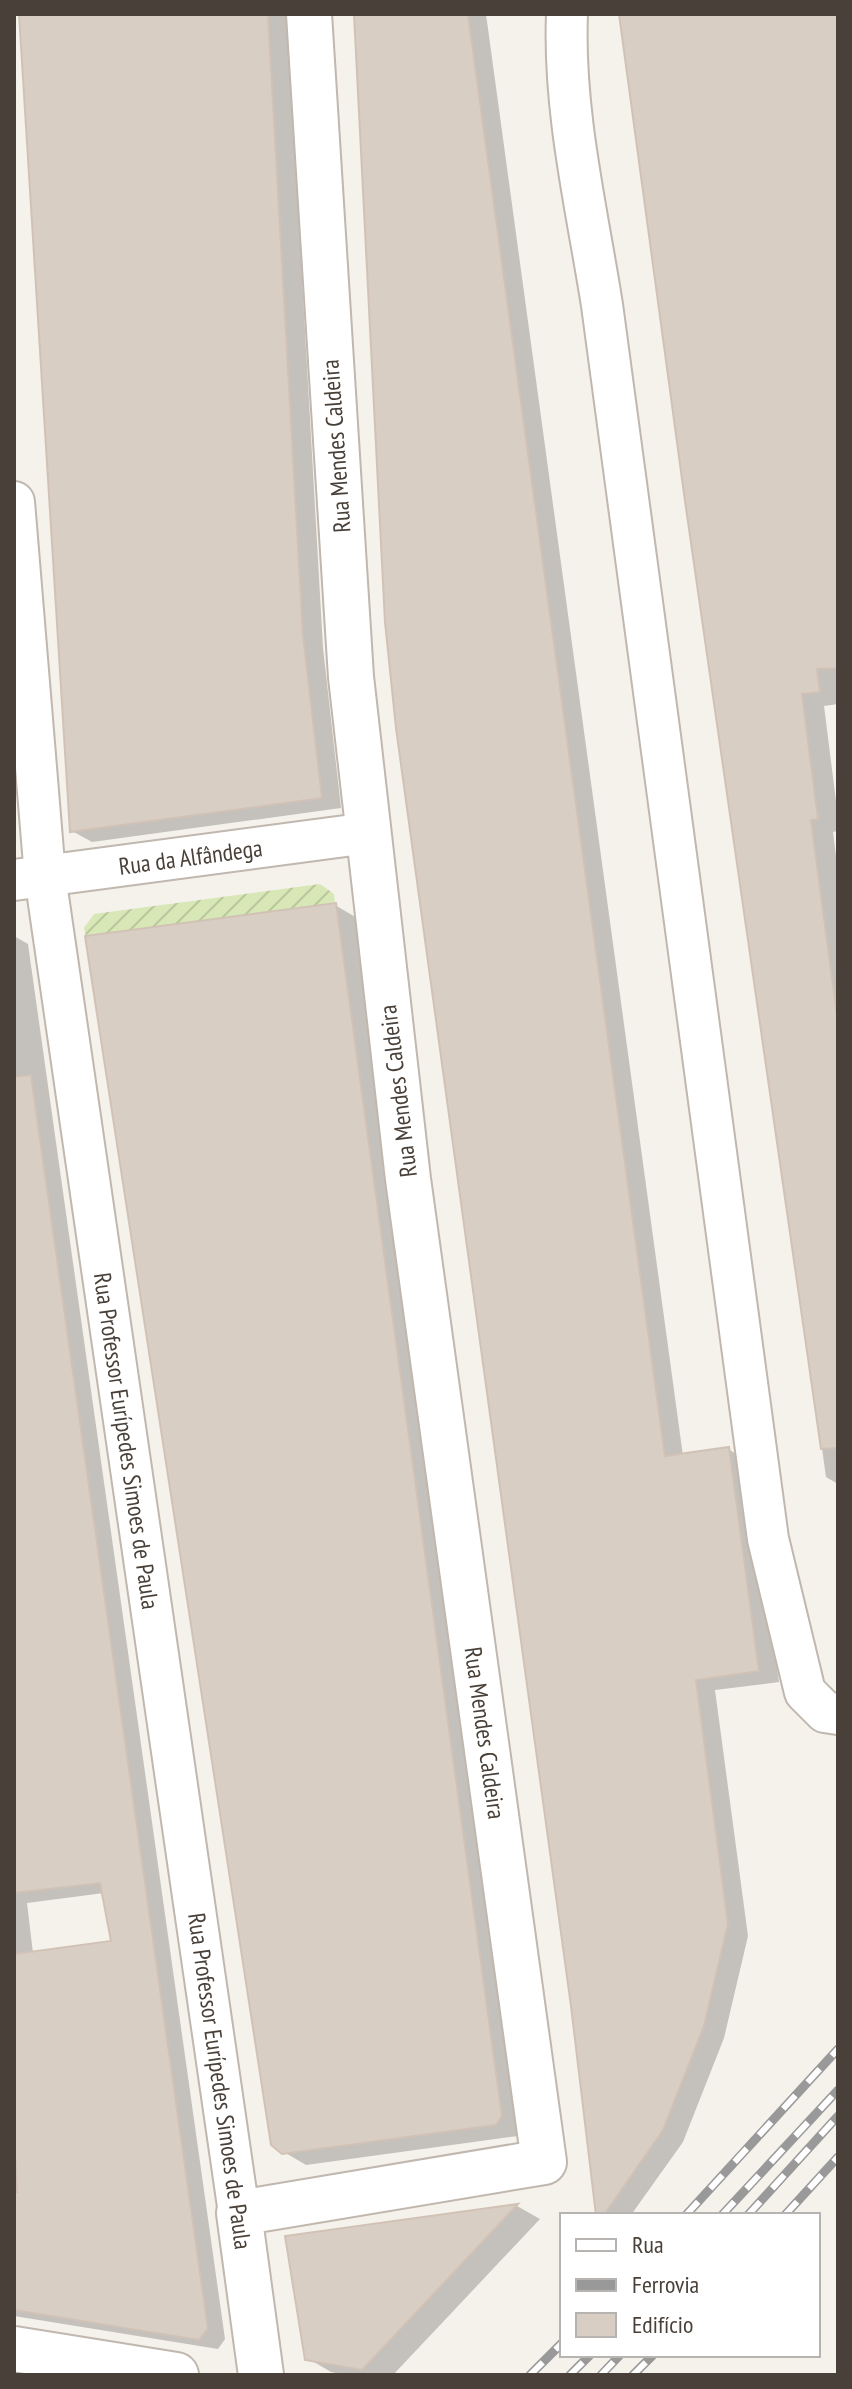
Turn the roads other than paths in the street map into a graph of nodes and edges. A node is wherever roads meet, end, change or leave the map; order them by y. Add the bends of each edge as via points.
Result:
1 (309, 14) edge
2 (567, 14) edge
3 (14, 502) edge
4 (368, 833) junction
5 (30, 878) edge
6 (838, 1714) edge
7 (239, 2213) junction
8 (14, 2349) edge
9 (176, 2375) edge
10 (261, 2375) edge

1 - 4 street, Rua Mendes Caldeira via 351,677
2 - 6 street via 573,126 768,1539 805,1692 825,1712
3 - 5 street, Rua Professor Eurípedes Simoes de Paula
4 - 5 street, Rua da Alfândega
4 - 7 street, Rua Mendes Caldeira via 408,1179 544,2162
5 - 7 street, Rua Professor Eurípedes Simoes de Paula
7 - 10 street, Rua Professor Eurípedes Simoes de Paula
8 - 9 street

